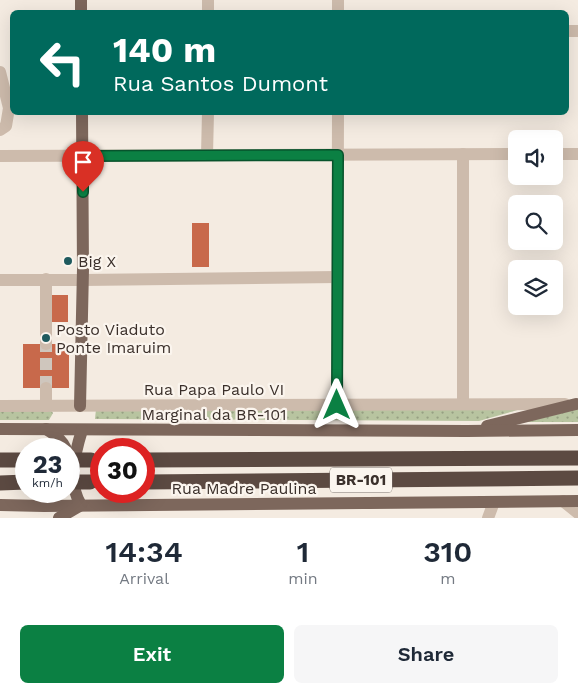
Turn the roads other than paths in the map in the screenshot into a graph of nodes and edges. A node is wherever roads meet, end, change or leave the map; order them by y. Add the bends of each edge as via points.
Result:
1 (0, 72) edge
2 (82, 115) edge
3 (208, 115) edge
4 (338, 115) edge
5 (0, 130) edge
6 (463, 154) junction
7 (508, 154) edge
8 (563, 154) edge
9 (578, 154) edge
10 (207, 155) junction
11 (338, 155) junction
12 (0, 156) edge
13 (83, 156) junction
14 (337, 277) junction
15 (0, 280) edge
16 (46, 280) junction
17 (83, 280) junction
18 (46, 344) tunnel mouth
19 (46, 388) tunnel mouth
20 (463, 404) junction
21 (577, 404) edge
22 (337, 405) junction
23 (0, 406) edge
24 (46, 406) junction
25 (80, 406) junction
26 (46, 429) junction
27 (0, 430) edge
28 (82, 430) junction
29 (578, 430) edge
30 (467, 431) junction
31 (58, 438) edge
32 (578, 458) edge
33 (0, 460) edge
34 (15, 460) edge
35 (155, 460) edge
36 (578, 478) edge
37 (15, 482) edge
38 (155, 482) edge
39 (0, 483) edge
40 (578, 501) edge
41 (494, 502) junction
42 (563, 502) junction
43 (0, 505) edge
44 (61, 505) joint
45 (81, 505) junction
46 (578, 513) edge
47 (59, 518) edge
48 (488, 518) edge

1 - 5 street via 9,108 6,126
2 - 13 main road
3 - 10 street
4 - 11 street
6 - 7 street
6 - 11 street
6 - 20 street
8 - 9 street
10 - 11 street
10 - 13 street
11 - 14 street
12 - 13 street
13 - 17 main road
14 - 17 street
14 - 22 street
15 - 16 street
16 - 17 street
16 - 18 street
17 - 25 main road
19 - 24 street
20 - 21 street, Rua Papa Paulo VI
20 - 22 street, Rua Papa Paulo VI
21 - 30 main road
22 - 25 street, Rua Papa Paulo VI
23 - 24 street, Rua Papa Paulo VI
24 - 25 street, Rua Papa Paulo VI
26 - 27 main road, Marginal da BR-101
26 - 28 main road, Marginal da BR-101
26 - 31 main road
28 - 30 main road, Marginal da BR-101
28 - 45 main road via 73,476
29 - 30 main road, Marginal da BR-101
32 - 35 highway, BR-101
33 - 34 highway
36 - 38 highway, BR-101
37 - 39 highway
40 - 42 main road, Rua Madre Paulina
41 - 42 main road, Rua Madre Paulina
41 - 45 main road, Rua Madre Paulina
41 - 48 street
42 - 46 street
43 - 44 main road, Rua Madre Paulina
44 - 45 main road, Rua Madre Paulina
45 - 47 main road

